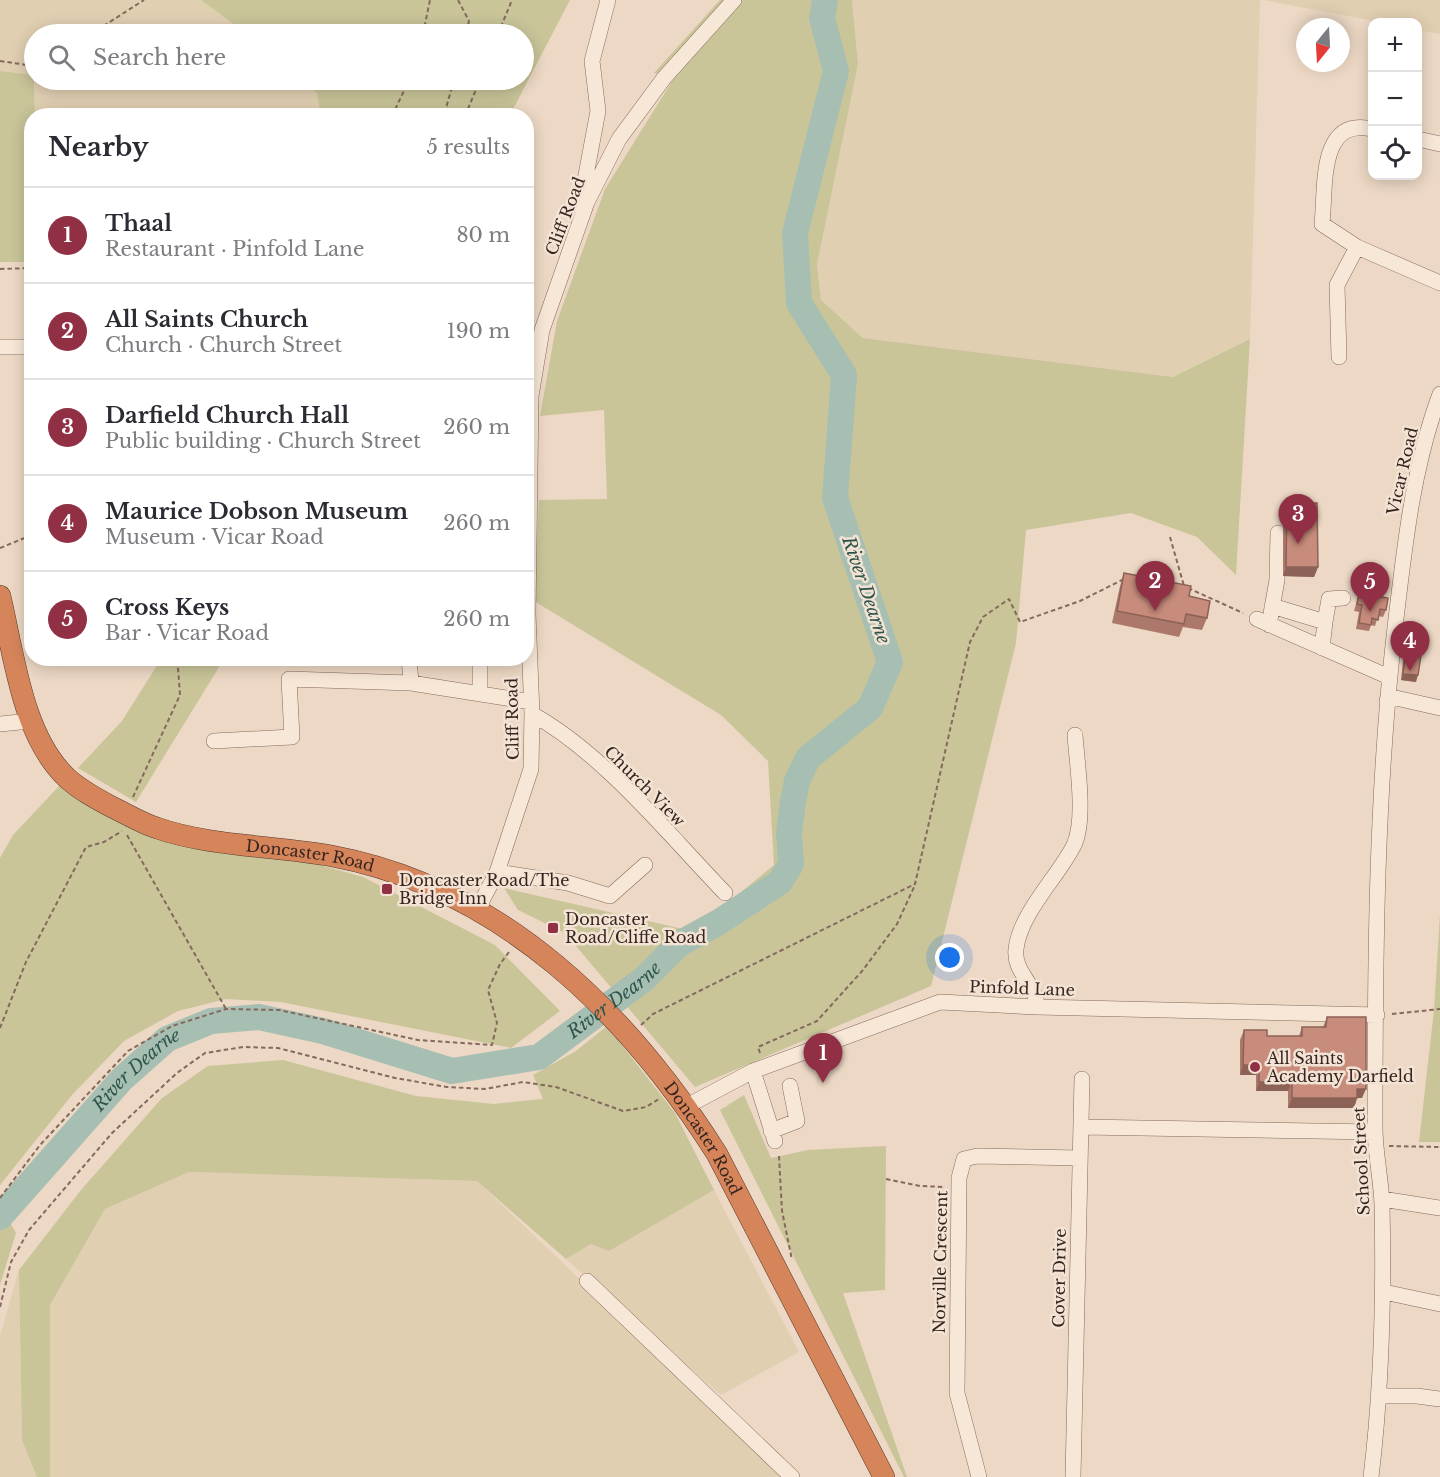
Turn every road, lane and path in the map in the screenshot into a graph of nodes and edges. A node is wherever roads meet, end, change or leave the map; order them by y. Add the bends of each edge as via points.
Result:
1 (144, 0) edge
2 (429, 0) edge
3 (458, 0) edge
4 (512, 0) edge
5 (608, 0) edge
6 (734, 0) edge
7 (107, 24) edge
8 (425, 24) edge
9 (469, 24) edge
10 (502, 24) edge
11 (0, 60) edge
12 (24, 64) edge
13 (404, 90) edge
14 (451, 90) edge
15 (476, 90) edge
16 (396, 108) edge
17 (446, 108) edge
18 (468, 108) edge
19 (1368, 128) edge
20 (1422, 140) edge
21 (1440, 144) edge
22 (580, 222) junction
23 (1357, 247) junction
24 (24, 268) edge
25 (0, 269) edge
26 (1440, 283) edge
27 (0, 347) edge
28 (24, 347) edge
29 (1339, 357) dead end
30 (534, 378) edge
31 (1438, 403) edge
32 (1278, 533) dead end
33 (1170, 537) dead end
34 (24, 538) edge
35 (0, 548) edge
36 (1130, 577) edge
37 (1173, 584) edge
38 (1184, 586) junction
39 (0, 596) edge
40 (1343, 598) dead end
41 (1272, 606) junction
42 (1263, 622) junction
43 (1325, 622) junction
44 (1322, 648) junction
45 (179, 666) edge
46 (410, 666) edge
47 (480, 666) edge
48 (530, 666) edge
49 (1389, 677) junction
50 (411, 683) junction
51 (480, 694) junction
52 (1387, 700) junction
53 (532, 708) junction
54 (1440, 708) edge
55 (30, 721) junction
56 (0, 724) edge
57 (1075, 735) dead end
58 (214, 741) dead end
59 (125, 813) junction
60 (645, 865) dead end
61 (496, 872) junction
62 (915, 884) junction
63 (725, 893) dead end
64 (477, 909) junction
65 (521, 936) junction
66 (1037, 1007) junction
67 (1440, 1009) edge
68 (226, 1010) junction
69 (653, 1014) dead end
70 (1377, 1015) junction
71 (0, 1028) edge
72 (759, 1069) junction
73 (1082, 1079) dead end
74 (790, 1086) dead end
75 (674, 1089) junction
76 (687, 1106) junction
77 (1083, 1127) junction
78 (773, 1136) junction
79 (1376, 1139) junction
80 (1440, 1147) edge
81 (1079, 1158) junction
82 (886, 1179) dead end
83 (959, 1187) junction
84 (0, 1198) edge
85 (1382, 1199) junction
86 (1440, 1208) edge
87 (793, 1264) dead end
88 (587, 1281) dead end
89 (1384, 1292) junction
90 (1440, 1304) edge
91 (0, 1307) edge
92 (1379, 1396) junction
93 (1440, 1399) edge
94 (792, 1477) edge
95 (884, 1477) edge
96 (979, 1477) edge
97 (1073, 1477) edge
98 (1371, 1477) edge

1 - 7 path
2 - 8 path
3 - 9 path
4 - 10 path
5 - 22 street via 592,61 598,111 580,202
6 - 22 street, Cliff Road via 664,78 619,139
11 - 12 path
13 - 16 path
14 - 17 path
15 - 18 path
19 - 23 street via 1356,125 1340,132 1330,148 1322,224
20 - 21 street
22 - 30 street, Cliff Road via 542,330
23 - 26 street
23 - 29 street via 1337,285
24 - 25 path
27 - 28 street
31 - 49 street, Vicar Road via 1410,502
32 - 41 street
33 - 38 path
34 - 35 path
36 - 62 path via 1037,618 1020,622 1009,599 983,617 970,642
37 - 38 path
38 - 42 path
39 - 55 highway, Doncaster Road
40 - 43 street via 1329,599
41 - 42 street
41 - 43 street
42 - 44 street
43 - 44 street
44 - 49 street
45 - 59 path via 180,695
46 - 50 street
47 - 51 street
48 - 53 street, Cliff Road
49 - 52 street, Vicar Road
50 - 51 street
50 - 58 street via 289,679 292,737
51 - 53 street
52 - 54 street via 1396,698
52 - 70 street, School Street
53 - 61 street, Cliff Road via 531,769
53 - 63 street, Church View via 606,771
55 - 56 street
55 - 59 highway, Doncaster Road via 51,761 67,778
57 - 66 street via 1079,798 1075,843 1019,932 1016,951 1020,971 1037,997
59 - 64 highway, Doncaster Road via 181,835 368,863 410,877
60 - 61 street via 610,896 568,883
61 - 64 street, Cliff Road
62 - 69 path
62 - 72 path via 897,924 863,970 817,1022 758,1047
64 - 65 highway, Doncaster Road
65 - 68 path via 500,964 488,990 497,1023 492,1045 418,1040 279,1010
65 - 75 highway, Doncaster Road via 586,990
66 - 70 street, Pinfold Lane
66 - 72 street, Pinfold Lane via 940,1002
67 - 70 path
68 - 71 path via 124,830 86,847 26,962
68 - 84 path via 172,1026 128,1051 40,1145
70 - 79 street, School Street
72 - 76 street, Pinfold Lane
72 - 78 street
73 - 77 street, Cover Drive
74 - 78 street via 797,1121
75 - 76 highway, Doncaster Road
75 - 91 path via 646,1107 623,1111 556,1087 523,1082 485,1089 447,1087 278,1048 243,1047 205,1053 177,1073 112,1133 29,1230 11,1262
76 - 95 highway, Doncaster Road via 717,1155
77 - 79 street
77 - 81 street, Cover Drive
78 - 87 path via 779,1153 782,1210
79 - 80 path
79 - 85 street, School Street
81 - 83 street, Norville Crescent via 978,1156 964,1160
81 - 97 street, Cover Drive
82 - 83 path via 920,1186
83 - 96 street, Norville Crescent via 957,1393
85 - 86 street
85 - 89 street, School Street
88 - 94 street
89 - 90 street
89 - 92 street, School Street
92 - 93 street
92 - 98 street, School Street

